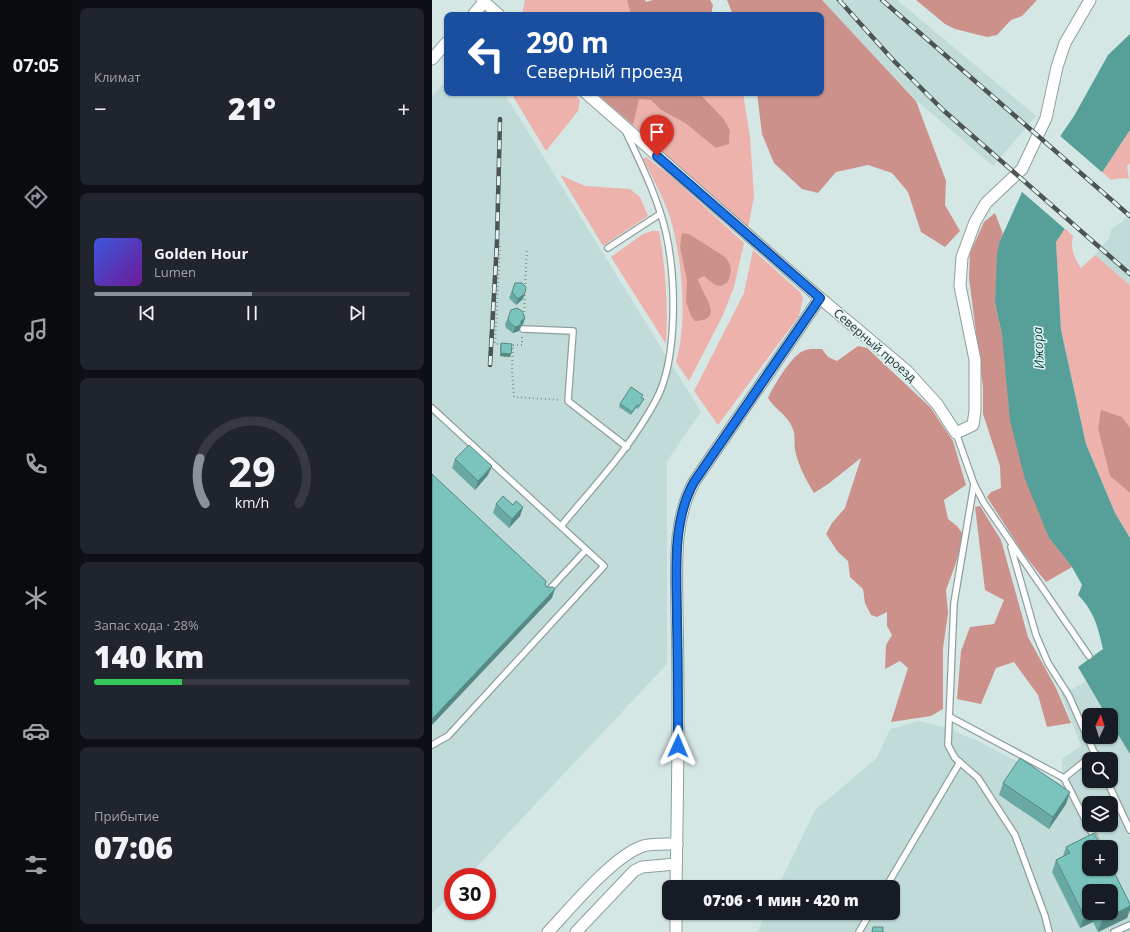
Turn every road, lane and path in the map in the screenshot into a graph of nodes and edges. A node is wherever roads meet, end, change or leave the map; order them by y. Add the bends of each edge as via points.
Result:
1 (1090, 0) edge
2 (483, 1) edge
3 (475, 12) edge
4 (496, 12) edge
5 (444, 45) edge
6 (432, 59) edge
7 (589, 96) edge
8 (625, 128) junction
9 (660, 214) junction
10 (500, 246) dead end
11 (608, 248) dead end
12 (820, 298) junction
13 (523, 329) edge
14 (513, 345) edge
15 (514, 397) dead end
16 (568, 401) junction
17 (432, 408) edge
18 (956, 433) junction
19 (627, 447) junction
20 (974, 484) junction
21 (561, 526) junction
22 (1009, 541) junction
23 (586, 550) junction
24 (546, 593) edge
25 (1089, 656) dead end
26 (950, 717) junction
27 (432, 744) edge
28 (1094, 752) edge
29 (960, 762) junction
30 (1082, 766) edge
31 (1064, 778) junction
32 (1111, 788) edge
33 (1130, 830) edge
34 (1095, 840) edge
35 (677, 844) junction
36 (676, 864) junction
37 (654, 867) junction
38 (673, 880) edge
39 (676, 880) edge
40 (890, 880) edge
41 (676, 920) edge
42 (866, 920) edge
43 (1130, 925) edge
44 (548, 932) edge
45 (576, 932) edge
46 (676, 932) edge
47 (859, 932) edge
48 (1049, 932) edge
49 (1114, 932) edge

1 - 18 street via 1065,43 1046,118 1022,169 986,203 967,240 962,257 960,286 975,360 975,411 972,425
2 - 3 street
2 - 4 street
5 - 6 street
7 - 8 street, Северный проезд
8 - 9 lane
8 - 12 street, Северный проезд
9 - 11 lane
9 - 19 lane via 666,233 672,274 672,350 656,399
10 - 14 path via 495,344
12 - 18 street, Северный проезд via 907,371 937,404
12 - 35 street via 694,482 682,509 677,586
13 - 16 lane via 573,331
15 - 16 path
16 - 19 lane
17 - 21 lane
18 - 20 lane
19 - 21 lane
20 - 22 lane
20 - 26 lane via 954,603
21 - 23 lane
22 - 25 lane
22 - 28 lane via 1036,635
23 - 24 lane
23 - 27 lane via 604,566 448,736
26 - 29 lane via 948,745
26 - 31 lane
29 - 40 lane
29 - 48 lane via 978,778 1015,835
30 - 31 lane
31 - 34 lane
32 - 33 lane
35 - 36 street
35 - 44 street via 644,846 621,858
36 - 37 street
36 - 39 street
37 - 38 street via 669,874
37 - 45 street via 642,867 634,871
41 - 46 street
42 - 47 lane
43 - 49 lane

